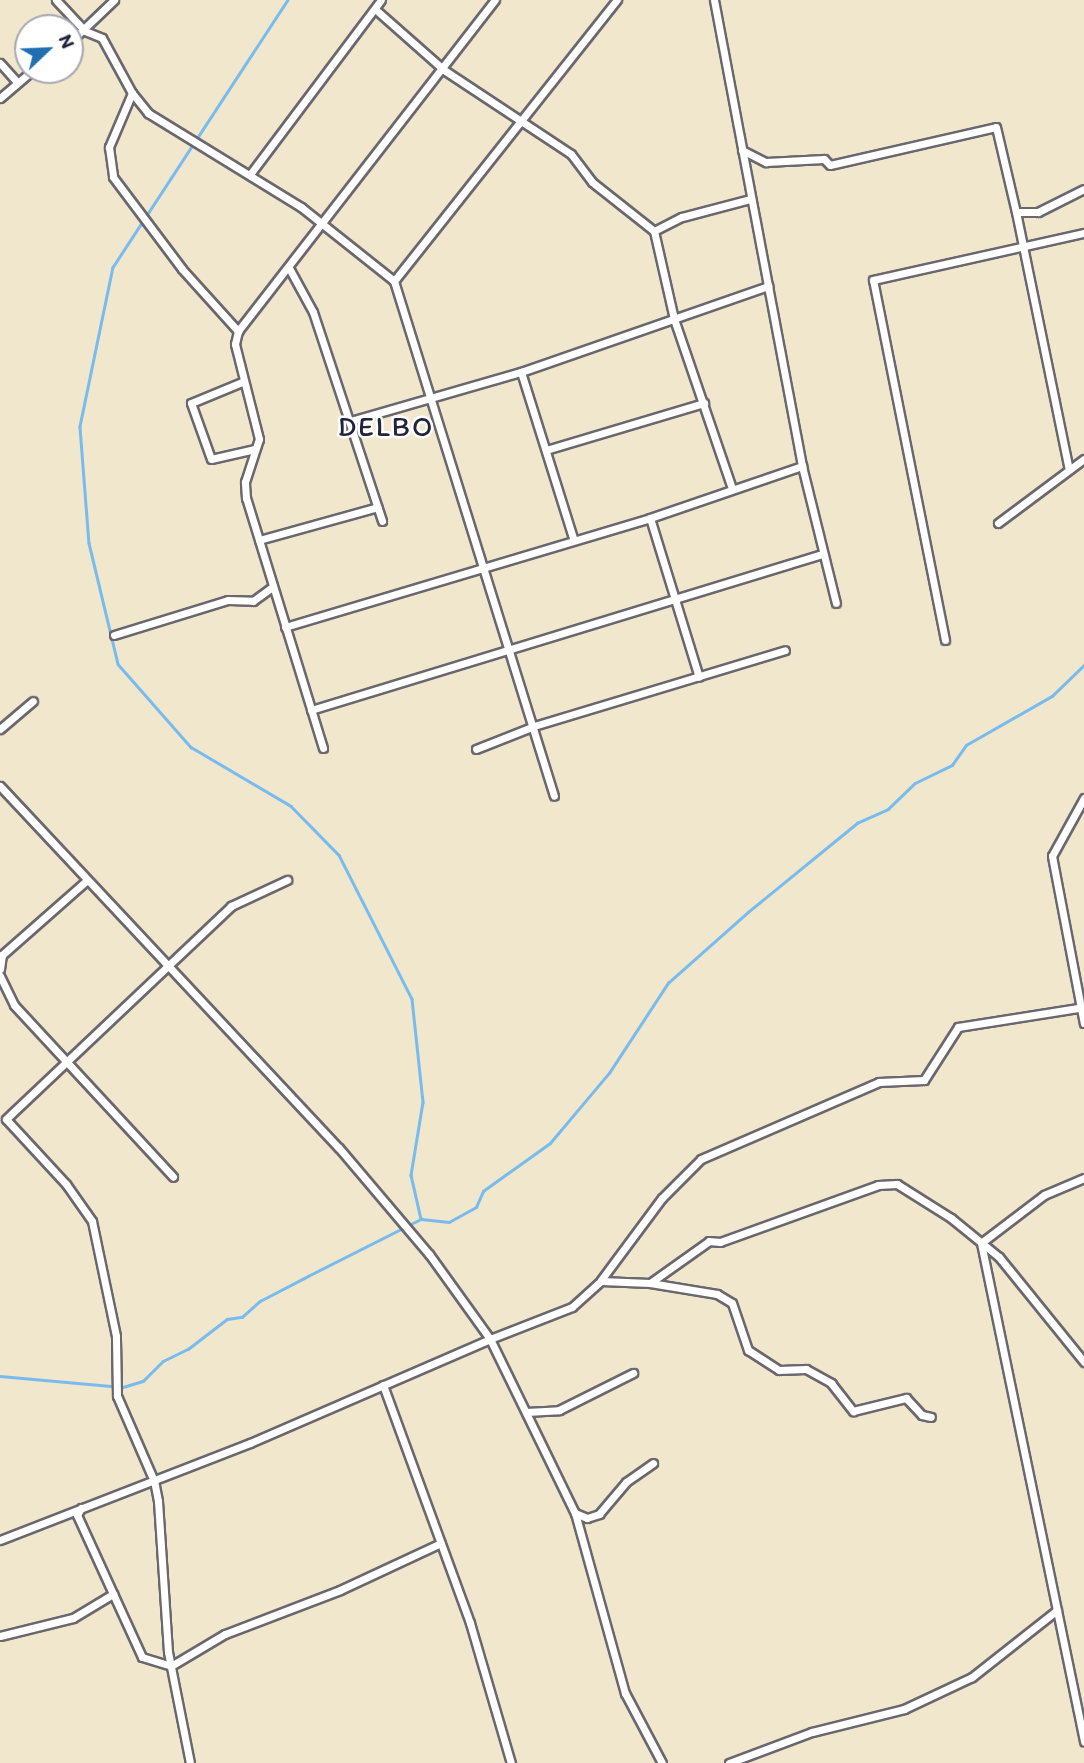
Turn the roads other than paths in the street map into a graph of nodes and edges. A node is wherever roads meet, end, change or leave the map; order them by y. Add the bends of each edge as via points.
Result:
1 (56, 0) edge
2 (114, 0) edge
3 (381, 0) edge
4 (495, 0) edge
5 (617, 0) edge
6 (714, 0) edge
7 (375, 9) junction
8 (85, 31) junction
9 (0, 63) edge
10 (444, 70) junction
11 (14, 79) edge
12 (15, 84) edge
13 (132, 93) junction
14 (0, 98) edge
15 (523, 120) junction
16 (741, 150) junction
17 (251, 173) junction
18 (1084, 189) edge
19 (750, 199) junction
20 (1016, 212) junction
21 (322, 224) junction
22 (654, 232) junction
23 (1084, 233) edge
24 (1024, 250) junction
25 (289, 268) junction
26 (394, 281) junction
27 (768, 286) junction
28 (674, 319) junction
29 (238, 331) junction
30 (521, 372) junction
31 (242, 383) junction
32 (432, 398) junction
33 (704, 403) junction
34 (351, 421) junction
35 (255, 449) junction
36 (546, 450) junction
37 (1084, 459) edge
38 (802, 466) junction
39 (1069, 470) junction
40 (732, 488) junction
41 (378, 508) junction
42 (650, 518) junction
43 (382, 521) dead end
44 (998, 523) dead end
45 (573, 538) junction
46 (259, 540) junction
47 (822, 554) junction
48 (485, 566) junction
49 (272, 586) junction
50 (674, 597) junction
51 (836, 603) dead end
52 (285, 627) junction
53 (114, 635) dead end
54 (945, 640) dead end
55 (510, 647) junction
56 (785, 650) dead end
57 (699, 677) junction
58 (33, 701) dead end
59 (311, 710) junction
60 (534, 726) junction
61 (0, 729) edge
62 (323, 748) dead end
63 (476, 749) dead end
64 (0, 786) edge
65 (554, 796) dead end
66 (1084, 798) edge
67 (87, 880) junction
68 (287, 880) dead end
69 (168, 968) junction
70 (0, 969) edge
71 (0, 976) edge
72 (1082, 1007) edge
73 (1084, 1023) edge
74 (64, 1060) junction
75 (173, 1178) dead end
76 (1084, 1178) edge
77 (981, 1243) junction
78 (601, 1280) junction
79 (650, 1283) junction
80 (491, 1339) junction
81 (1084, 1362) edge
82 (633, 1373) dead end
83 (383, 1385) junction
84 (526, 1412) junction
85 (931, 1418) dead end
86 (653, 1463) dead end
87 (154, 1481) junction
88 (81, 1507) junction
89 (575, 1513) junction
90 (0, 1540) edge
91 (441, 1543) junction
92 (113, 1594) junction
93 (1057, 1609) junction
94 (0, 1636) edge
95 (171, 1666) junction
96 (1084, 1741) edge
97 (190, 1763) edge
98 (511, 1763) edge
99 (662, 1763) edge
100 (729, 1763) edge

1 - 8 street
2 - 8 street
3 - 7 street
4 - 10 street
5 - 15 street
6 - 16 street
7 - 10 street
7 - 17 street
8 - 13 street via 102,38
9 - 11 street
10 - 15 street
10 - 21 street
12 - 14 street
13 - 17 street via 148,113
13 - 29 street via 109,146 113,177 182,269
15 - 22 street via 548,142 571,153 592,182
15 - 26 street
16 - 19 street
16 - 20 street via 766,162 824,159 830,164 996,127
17 - 21 street
18 - 20 street via 1038,212
19 - 22 street via 682,218
19 - 27 street
20 - 24 street
21 - 25 street
21 - 26 street
22 - 28 street
23 - 24 street
24 - 39 street
24 - 54 street via 873,280
25 - 29 street
25 - 34 street via 313,312
26 - 32 street
27 - 28 street
27 - 38 street
28 - 30 street
28 - 33 street
29 - 31 street via 236,353
30 - 32 street
30 - 36 street
31 - 35 street via 257,424
31 - 35 street via 191,403 211,459
32 - 34 street
32 - 48 street
33 - 36 street
33 - 40 street
34 - 41 street
35 - 46 street via 245,482
36 - 45 street
37 - 39 street
38 - 40 street
38 - 47 street
39 - 44 street
40 - 42 street
41 - 43 street
41 - 46 street
42 - 45 street
42 - 50 street
45 - 48 street
46 - 49 street
47 - 50 street
47 - 51 street
48 - 52 street
48 - 55 street
49 - 52 street
49 - 53 street via 253,601 228,600
50 - 55 street
50 - 57 street
52 - 59 street
55 - 59 street
55 - 60 street
56 - 57 street
57 - 60 street
58 - 61 street
59 - 62 street
60 - 63 street
60 - 65 street
64 - 67 street
66 - 72 street via 1052,856
67 - 69 street
67 - 70 street via 2,955
68 - 69 street via 230,906
69 - 74 street
69 - 80 street via 339,1148 429,1254
71 - 74 street via 14,1005
72 - 73 street
72 - 78 street via 958,1027 924,1080 879,1082 778,1130 701,1159 662,1198
74 - 75 street
74 - 87 street via 6,1119 66,1184 92,1221 116,1336 117,1396
76 - 77 street via 1044,1195
77 - 79 street via 897,1184 878,1185 720,1242 709,1241
77 - 81 street via 999,1257
77 - 93 street
78 - 79 street
78 - 80 street via 572,1307
79 - 85 street via 717,1294 732,1303 748,1350 779,1370 806,1369 831,1383 853,1411 906,1398
80 - 83 street
80 - 84 street
82 - 84 street via 559,1410
83 - 87 street
83 - 91 street
84 - 89 street
86 - 89 street via 626,1482 599,1514 587,1518
87 - 88 street
87 - 95 street
88 - 90 street
88 - 92 street via 77,1515
89 - 99 street via 625,1693
91 - 95 street via 340,1590 225,1634
91 - 98 street
92 - 94 street via 73,1618
92 - 95 street via 142,1657
93 - 96 street
93 - 100 street via 972,1677 904,1709 811,1732
95 - 97 street

